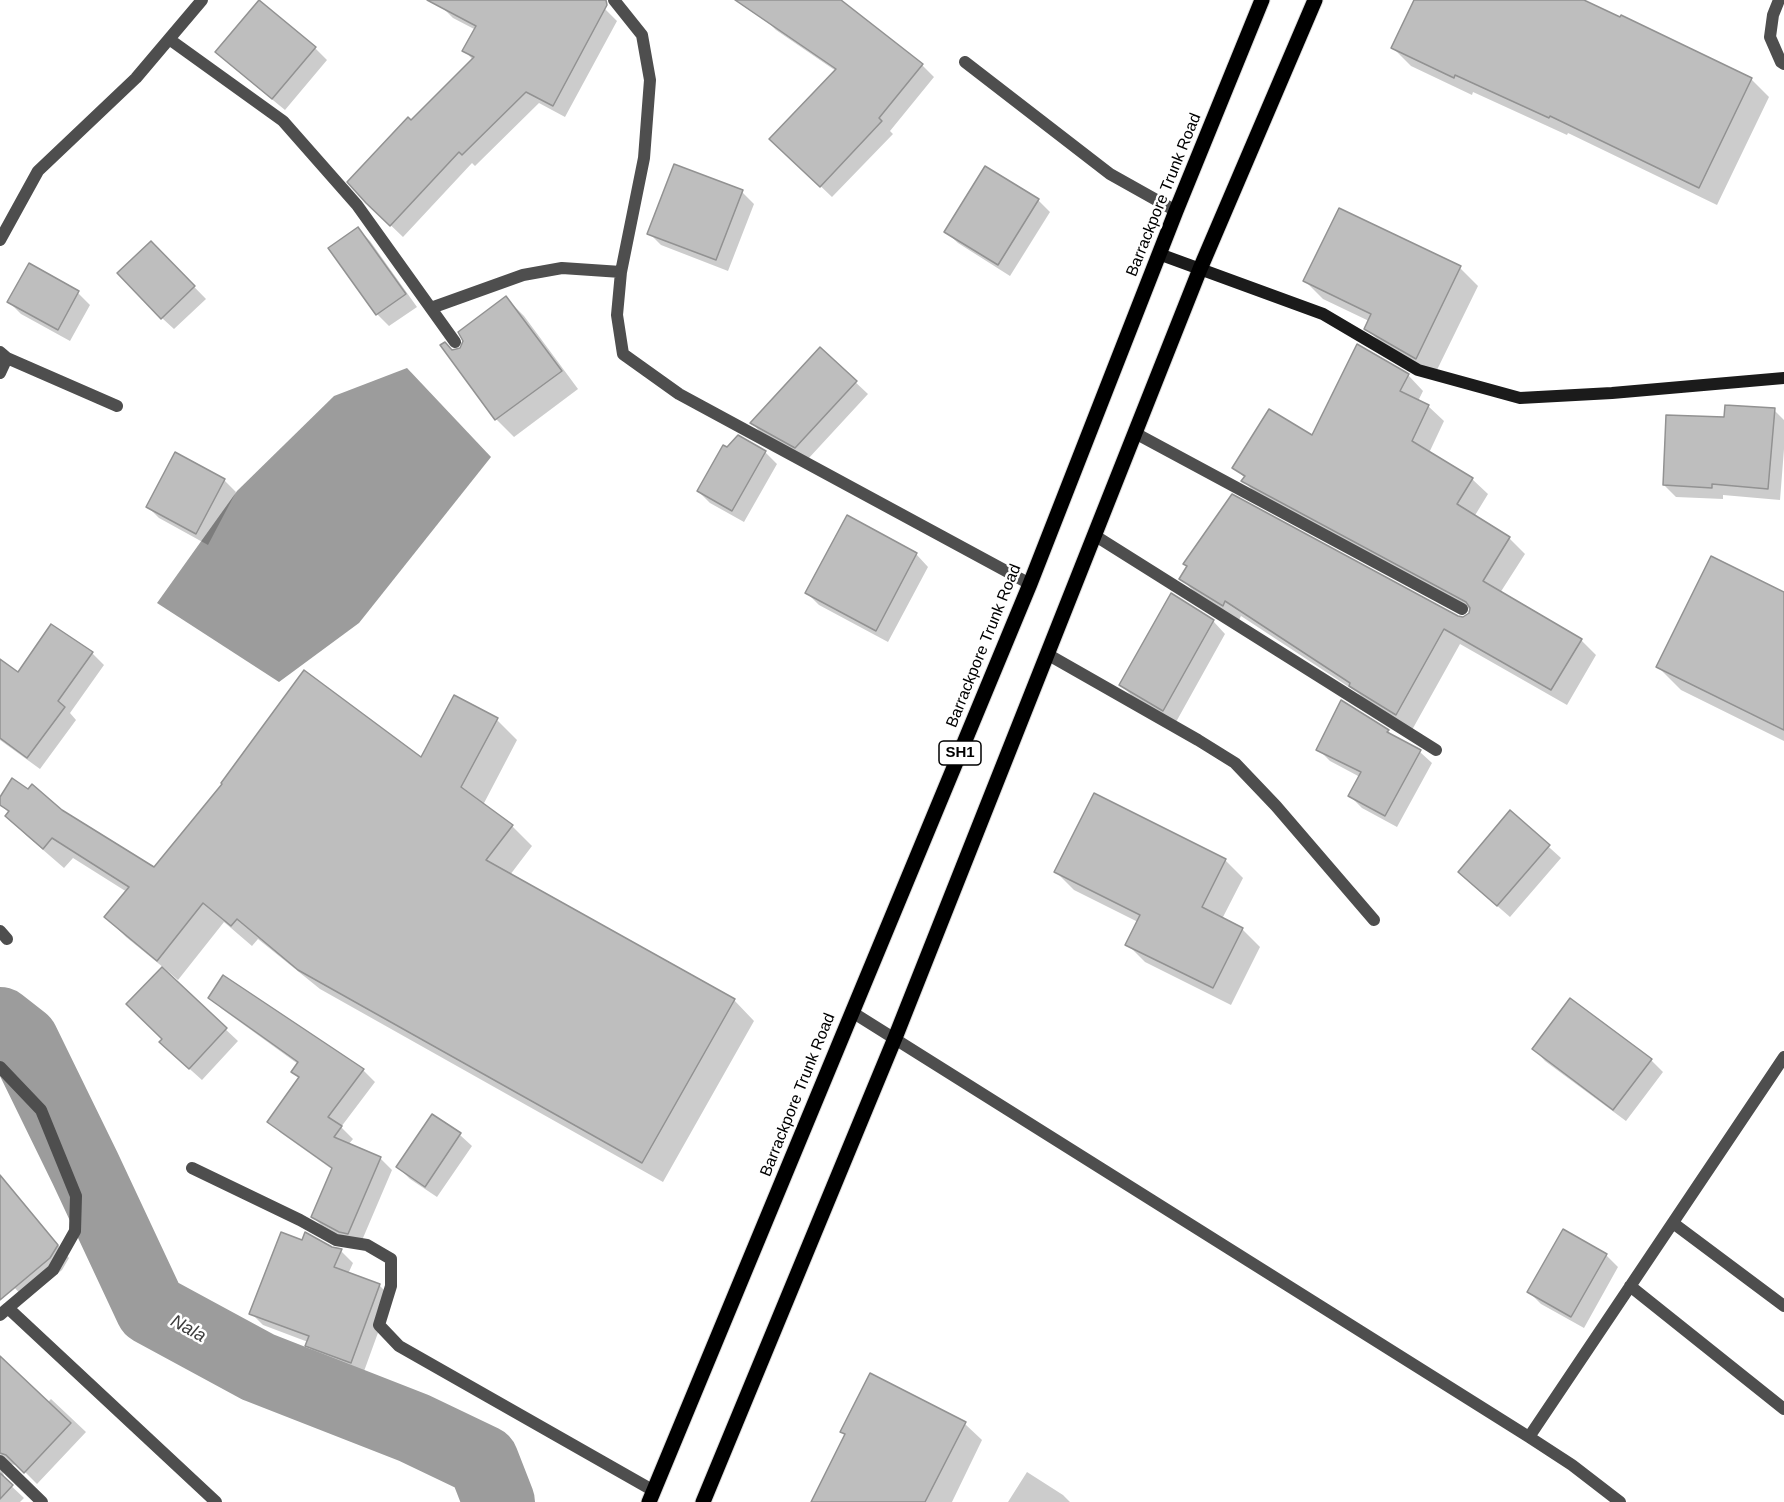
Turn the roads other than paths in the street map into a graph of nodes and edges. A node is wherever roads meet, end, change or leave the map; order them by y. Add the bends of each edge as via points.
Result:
1 (202, 0) edge
2 (614, 0) edge
3 (1262, 0) edge
4 (1315, 0) edge
5 (1779, 0) edge
6 (169, 39) junction
7 (965, 62) dead end
8 (1784, 64) edge
9 (1176, 211) junction
10 (0, 240) edge
11 (1159, 254) junction
12 (1200, 269) junction
13 (621, 272) junction
14 (431, 308) junction
15 (455, 342) dead end
16 (4, 355) edge
17 (0, 373) edge
18 (1784, 378) edge
19 (117, 406) dead end
20 (1135, 433) junction
21 (1094, 535) junction
22 (1030, 584) junction
23 (1462, 609) dead end
24 (1047, 654) junction
25 (1436, 750) dead end
26 (1374, 920) dead end
27 (852, 1012) junction
28 (895, 1038) junction
29 (1784, 1057) edge
30 (0, 1067) edge
31 (192, 1168) dead end
32 (1673, 1223) junction
33 (1630, 1286) junction
34 (1784, 1306) edge
35 (4, 1312) edge
36 (1784, 1409) edge
37 (1529, 1437) junction
38 (0, 1461) edge
39 (652, 1497) edge
40 (42, 1502) edge
41 (216, 1502) edge
42 (703, 1502) edge
43 (1620, 1502) edge

1 - 6 street
2 - 13 street via 642,35 650,80 644,158
3 - 9 main road, Barrackpore Trunk Road / SH1
4 - 12 main road, SH1
5 - 8 street via 1770,37
6 - 10 street via 136,78 38,171
6 - 14 street via 283,121 357,205
7 - 9 street via 1110,174
9 - 11 main road, Barrackpore Trunk Road / SH1
11 - 12 street
11 - 22 main road, Barrackpore Trunk Road / SH1
12 - 18 street via 1323,314 1418,370 1520,398
12 - 20 main road, SH1
13 - 14 street via 562,268 523,275
13 - 22 street via 617,315 623,354 679,394
14 - 15 street
16 - 17 street
16 - 19 street
20 - 21 main road, SH1
20 - 23 street
21 - 24 main road, SH1
21 - 25 street
22 - 27 main road, Barrackpore Trunk Road / SH1
24 - 26 street via 1235,763
24 - 28 main road, SH1
27 - 28 street
27 - 39 main road, Barrackpore Trunk Road / SH1
28 - 37 street
28 - 42 main road, SH1
29 - 32 street
30 - 35 street via 41,1110 76,1196 75,1231 53,1270
31 - 39 street via 336,1240 367,1245 391,1259 391,1286 379,1325 399,1346
32 - 33 street
32 - 34 street
33 - 36 street
33 - 37 street
35 - 41 street
37 - 43 street
38 - 40 street

